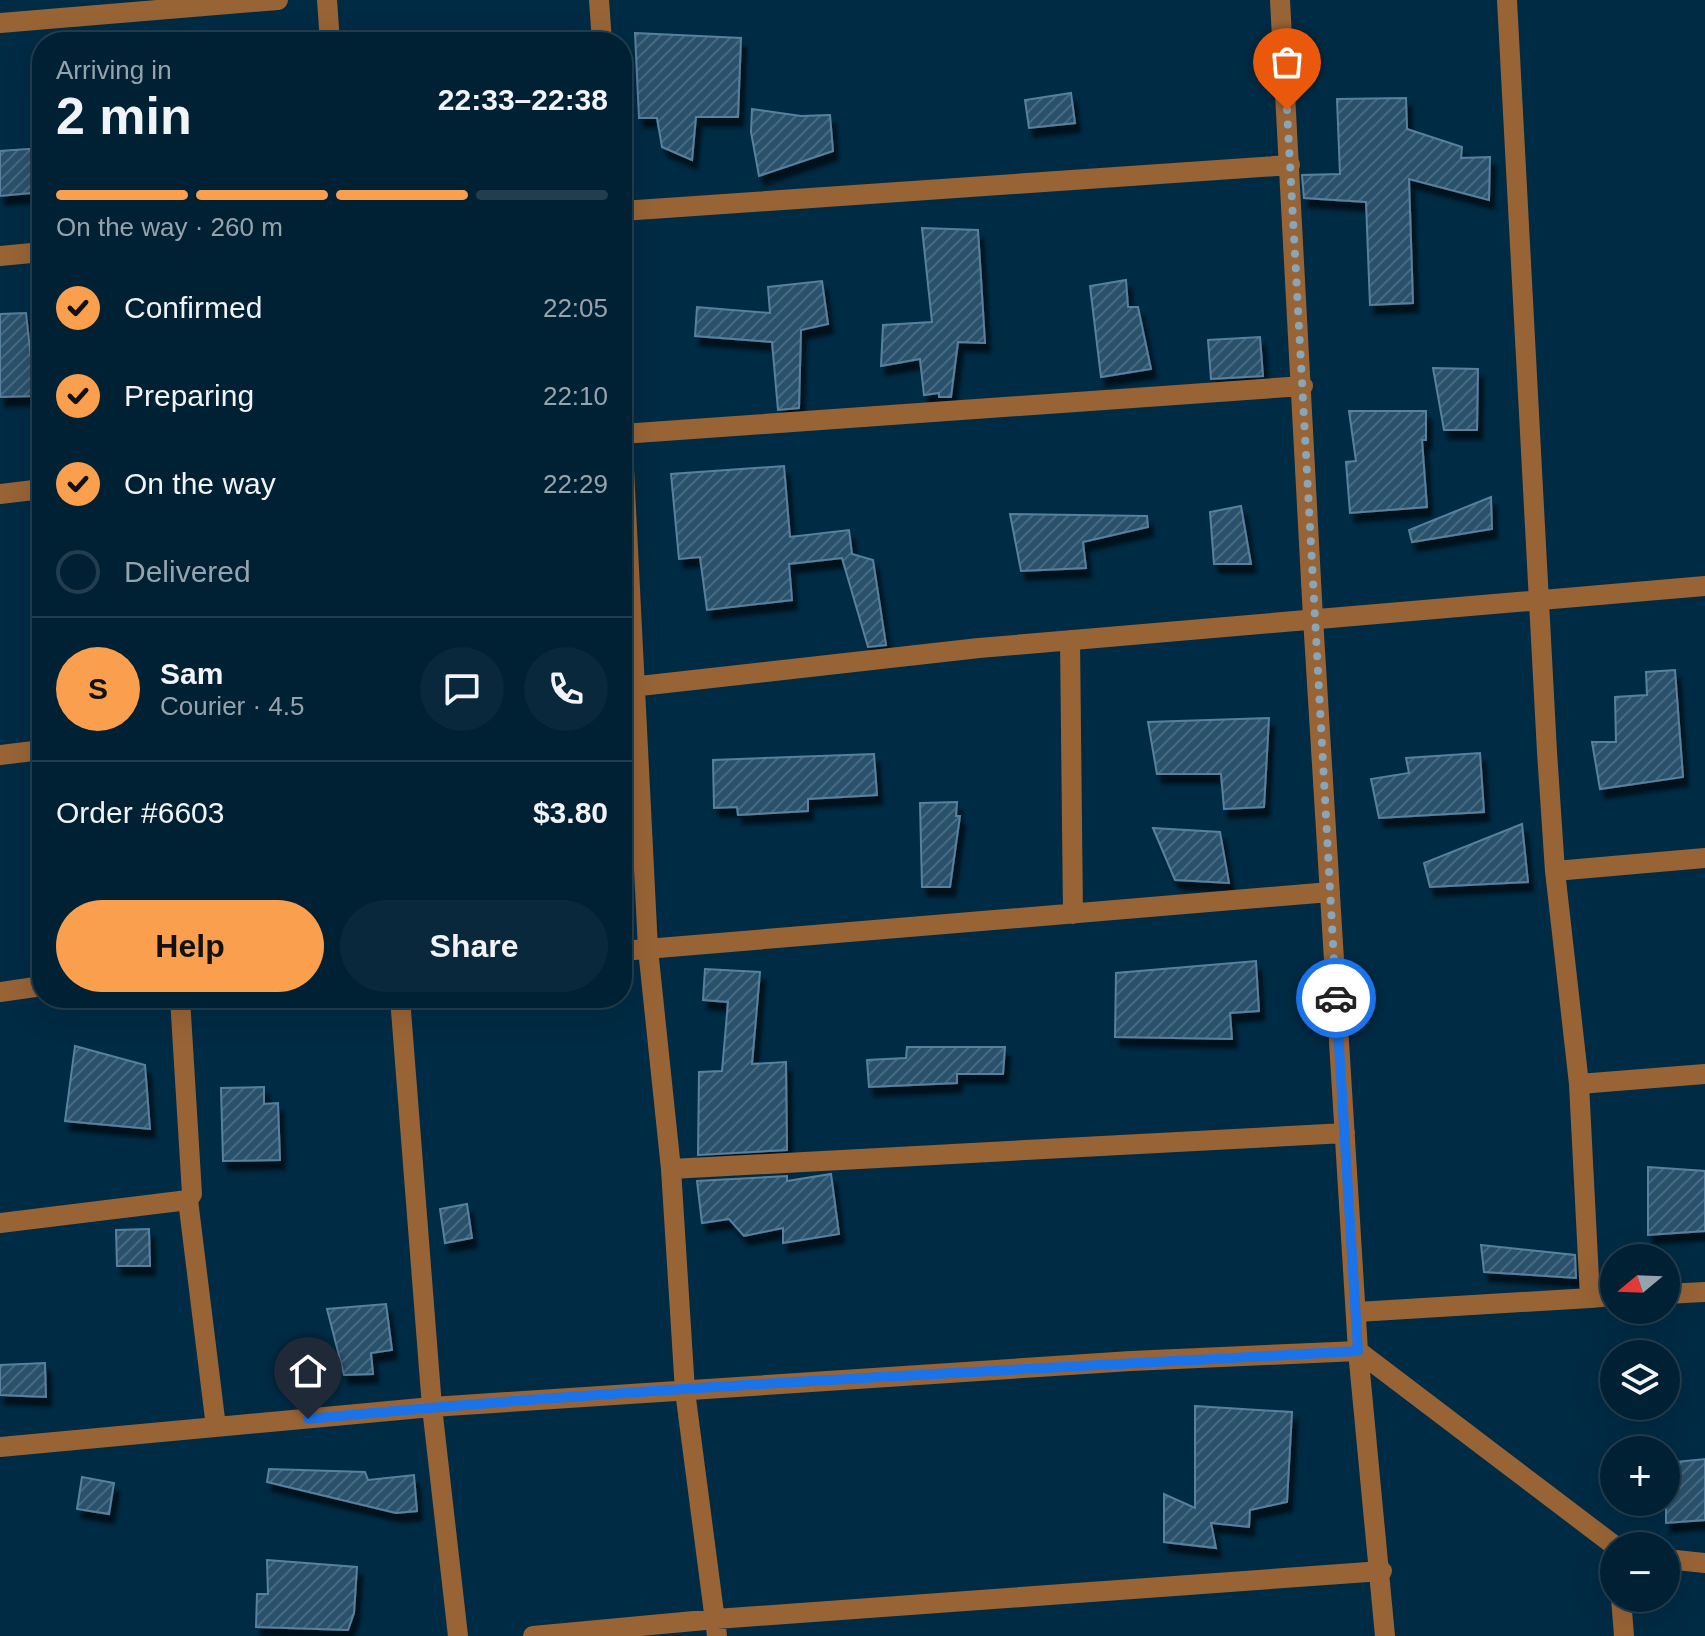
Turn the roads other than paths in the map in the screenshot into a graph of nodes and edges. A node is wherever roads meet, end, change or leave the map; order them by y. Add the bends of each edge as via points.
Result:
1 (278, 0) edge
2 (327, 0) edge
3 (599, 0) edge
4 (1280, 0) edge
5 (1507, 0) edge
6 (0, 23) edge
7 (329, 32) edge
8 (601, 32) edge
9 (1290, 165) junction
10 (632, 210) edge
11 (32, 253) edge
12 (0, 256) edge
13 (1303, 386) junction
14 (632, 431) edge
15 (32, 490) edge
16 (0, 494) edge
17 (1705, 586) edge
18 (1541, 599) junction
19 (1313, 618) junction
20 (1070, 640) junction
21 (632, 688) edge
22 (632, 729) edge
23 (32, 751) edge
24 (0, 755) edge
25 (1705, 858) edge
26 (1555, 871) junction
27 (1330, 892) junction
28 (1073, 914) junction
29 (648, 949) junction
30 (632, 950) edge
31 (32, 987) edge
32 (0, 992) edge
33 (181, 1008) edge
34 (401, 1008) edge
35 (1705, 1074) edge
36 (1579, 1084) junction
37 (1345, 1133) junction
38 (671, 1169) junction
39 (188, 1200) junction
40 (0, 1223) edge
41 (1705, 1292) edge
42 (1680, 1293) edge
43 (1600, 1297) edge
44 (1590, 1298) junction
45 (1357, 1312) junction
46 (1358, 1351) junction
47 (685, 1391) junction
48 (432, 1407) junction
49 (216, 1427) junction
50 (0, 1447) edge
51 (1600, 1535) edge
52 (1680, 1560) edge
53 (1705, 1563) edge
54 (1382, 1571) junction
55 (1622, 1612) edge
56 (716, 1627) edge
57 (458, 1636) edge
58 (533, 1636) edge
59 (1385, 1636) edge
60 (1624, 1636) edge

1 - 6 street
2 - 7 street
3 - 8 street
4 - 9 street
5 - 18 street
9 - 10 street
9 - 13 street
11 - 12 street
13 - 14 street
13 - 19 street
15 - 16 street
17 - 18 street
18 - 19 street
18 - 26 street
19 - 20 street
19 - 27 street
20 - 21 street
20 - 28 street
22 - 29 street
23 - 24 street
25 - 26 street
26 - 36 street
27 - 28 street
27 - 37 street
28 - 29 street
29 - 30 street
29 - 38 street
31 - 32 street
33 - 39 street via 192,1194
34 - 48 street
35 - 36 street
36 - 44 street
37 - 38 street
37 - 45 street
38 - 47 street
39 - 40 street
39 - 49 street
41 - 42 street
43 - 44 street
44 - 45 street
45 - 46 street
46 - 47 street
46 - 51 street
46 - 54 street
47 - 48 street
47 - 56 street
48 - 49 street
48 - 57 street
49 - 50 street
52 - 53 street
54 - 56 street
54 - 59 street
55 - 60 street
56 - 58 street

